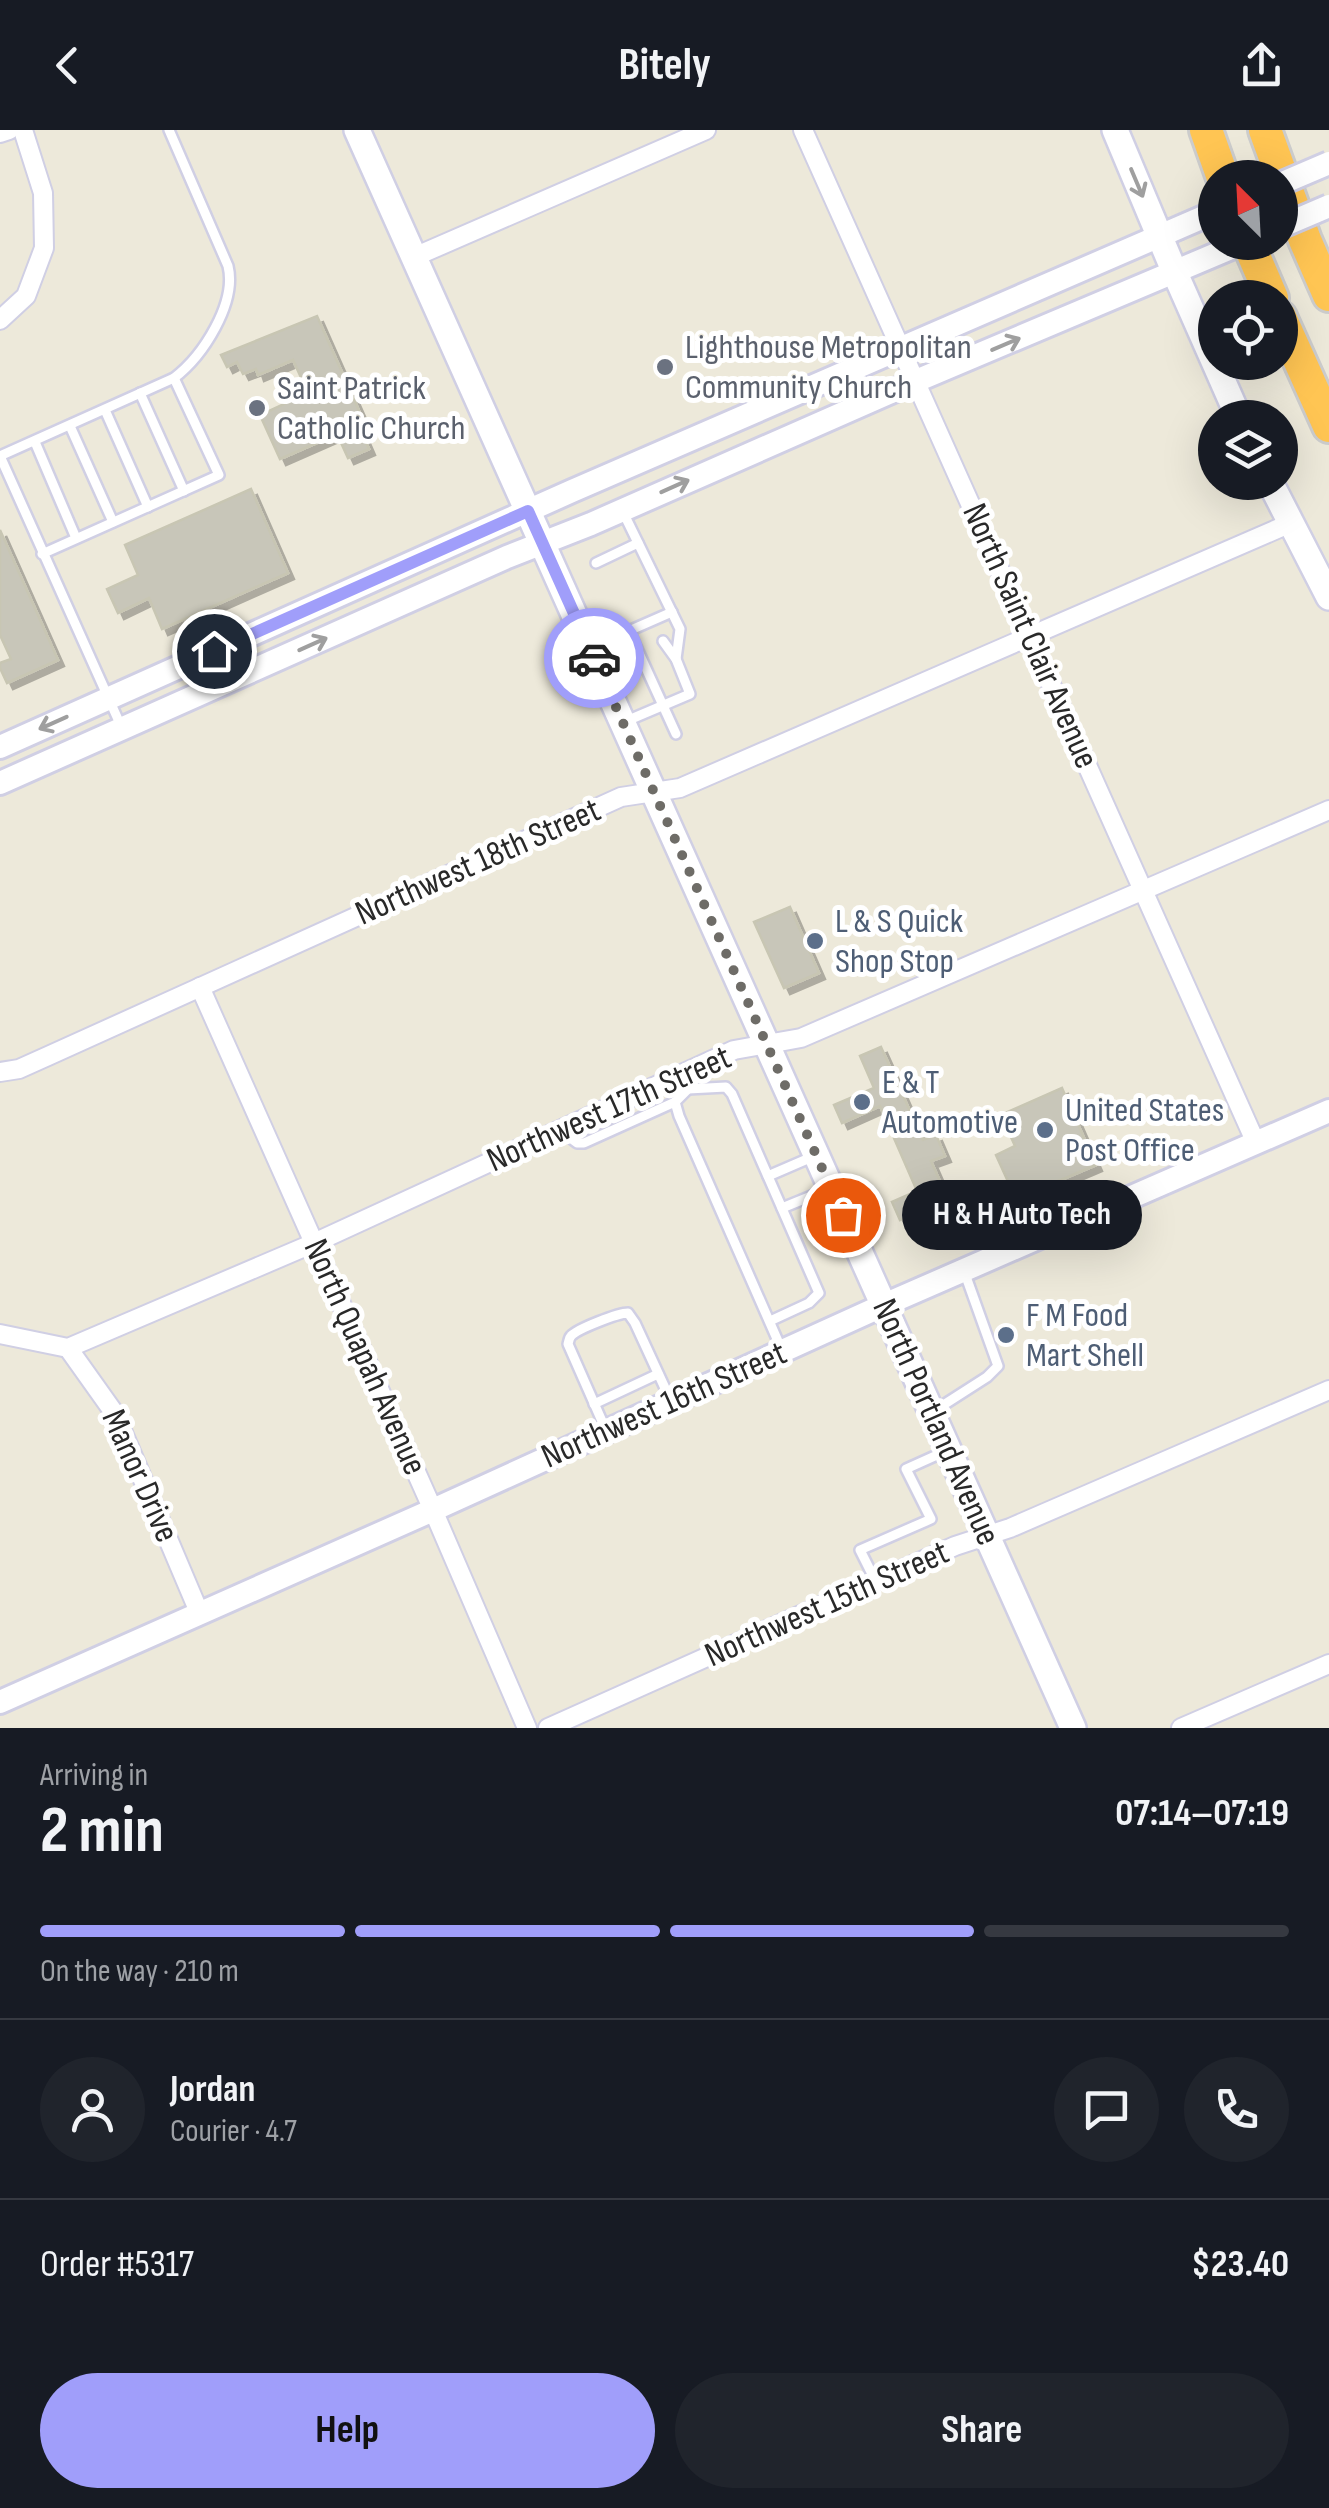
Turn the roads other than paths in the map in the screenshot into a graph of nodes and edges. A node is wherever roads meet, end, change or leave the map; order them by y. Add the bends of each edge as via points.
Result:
1 (10, 130) edge
2 (23, 130) edge
3 (169, 130) edge
4 (357, 130) edge
5 (706, 130) edge
6 (803, 130) edge
7 (1115, 130) edge
8 (1206, 130) edge
9 (1265, 130) edge
10 (0, 133) edge
11 (1217, 160) edge
12 (1329, 162) edge
13 (1298, 176) edge
14 (1329, 206) edge
15 (1198, 219) edge
16 (1298, 219) edge
17 (1159, 236) junction
18 (414, 257) junction
19 (1204, 260) edge
20 (1186, 268) junction
21 (1329, 295) edge
22 (0, 320) edge
23 (901, 348) junction
24 (1298, 356) edge
25 (174, 378) junction
26 (916, 381) junction
27 (140, 393) junction
28 (1233, 400) edge
29 (105, 410) junction
30 (70, 426) junction
31 (1329, 426) edge
32 (36, 442) junction
33 (184, 491) junction
34 (1279, 500) edge
35 (148, 506) junction
36 (621, 510) junction
37 (528, 511) junction
38 (113, 522) junction
39 (1291, 523) junction
40 (76, 538) junction
41 (542, 543) junction
42 (638, 543) junction
43 (42, 554) junction
44 (596, 563) dead end
45 (1329, 597) edge
46 (662, 621) junction
47 (630, 632) junction
48 (1030, 636) junction
49 (668, 639) dead end
50 (590, 648) junction
51 (676, 659) junction
52 (108, 698) junction
53 (664, 707) junction
54 (622, 723) junction
55 (122, 729) junction
56 (676, 734) dead end
57 (0, 747) edge
58 (0, 783) edge
59 (654, 792) junction
60 (1329, 810) edge
61 (1144, 890) junction
62 (200, 987) junction
63 (767, 1045) junction
64 (0, 1072) edge
65 (687, 1081) junction
66 (676, 1102) junction
67 (1329, 1112) edge
68 (560, 1130) junction
69 (1256, 1142) junction
70 (816, 1156) junction
71 (768, 1176) junction
72 (831, 1188) junction
73 (782, 1208) junction
74 (314, 1244) junction
75 (963, 1270) junction
76 (884, 1305) junction
77 (770, 1321) junction
78 (0, 1334) edge
79 (68, 1348) junction
80 (783, 1351) junction
81 (658, 1374) junction
82 (1329, 1390) edge
83 (671, 1402) junction
84 (594, 1404) junction
85 (932, 1412) junction
86 (606, 1432) junction
87 (948, 1450) junction
88 (433, 1510) junction
89 (986, 1536) junction
90 (876, 1582) junction
91 (199, 1612) junction
92 (1329, 1664) edge
93 (0, 1702) edge
94 (527, 1728) edge
95 (548, 1728) edge
96 (1073, 1728) edge
97 (1182, 1728) edge

1 - 10 street
2 - 22 street via 43,192 44,248 26,296
3 - 25 lane via 232,280 214,329
4 - 18 main road, North Portland Avenue
5 - 18 street
6 - 23 street, North Saint Clair Avenue
7 -> 17 main road
8 - 11 highway
9 - 21 highway
12 - 13 street, bridge
14 - 16 street, bridge
15 - 17 street
17 - 20 main road
17 - 23 street
18 - 37 main road, North Portland Avenue
19 - 20 street
26 -> 20 street
20 - 28 main road
23 - 26 street, North Saint Clair Avenue
23 - 37 street
24 - 31 highway
25 - 27 lane
25 - 33 lane via 219,476
36 -> 26 street
26 - 48 street, North Saint Clair Avenue
27 - 29 lane
27 - 33 lane
29 - 30 lane
29 - 35 lane
30 - 32 lane
30 - 38 lane
32 - 40 lane
32 - 43 lane via 0,456
33 - 35 lane
34 - 39 main road
35 - 38 lane
36 - 41 street
36 - 42 lane
37 - 41 main road, North Portland Avenue
37 - 52 street
38 - 40 lane
39 - 45 main road
39 - 48 street, Northwest 18th Street
40 - 43 lane
41 - 50 main road, North Portland Avenue
55 -> 41 street
42 - 44 lane
42 - 46 lane
43 - 52 lane
46 - 47 lane
46 - 51 lane via 680,628
47 - 50 lane
47 - 53 lane
48 - 59 street, Northwest 18th Street via 680,788
48 - 61 street, North Saint Clair Avenue
49 - 51 lane
50 - 54 main road, North Portland Avenue
51 - 53 lane via 690,694
52 - 55 lane
52 -> 57 street
53 - 54 lane
53 - 56 lane
54 - 59 main road, North Portland Avenue
55 - 58 street
59 - 62 street, Northwest 18th Street via 620,797
59 - 63 main road, North Portland Avenue
60 - 61 street, Northwest 17th Street
61 - 63 street, Northwest 17th Street via 800,1038
61 - 69 street, North Saint Clair Avenue
62 - 64 street, Northwest 18th Street
62 - 74 street, North Quapah Avenue
63 - 65 street, Northwest 17th Street via 734,1050
63 - 70 main road, North Portland Avenue
65 - 66 lane
65 - 68 street, Northwest 17th Street
65 - 71 lane via 726,1087 732,1094
66 - 68 lane via 581,1144
66 - 77 lane
67 - 69 street, Northwest 16th Street
68 - 74 street, Northwest 17th Street
69 - 75 street, Northwest 16th Street
70 - 71 lane
70 - 72 main road, North Portland Avenue
71 - 73 lane
72 - 73 lane
72 - 76 main road, North Portland Avenue
73 - 77 lane via 819,1292
74 - 79 street, Northwest 17th Street
74 - 88 street, North Quapah Avenue
75 - 76 street, Northwest 16th Street
75 - 85 lane via 998,1366
76 - 80 street, Northwest 16th Street
76 - 85 main road, North Portland Avenue
77 - 80 lane
78 - 79 street
79 - 91 street, Manor Drive via 115,1414
80 - 83 street, Northwest 16th Street
81 - 83 lane
81 - 84 lane
81 - 84 lane via 628,1313 574,1334 568,1344
82 - 89 street, Northwest 15th Street
83 - 86 street, Northwest 16th Street
84 - 86 lane
85 - 87 main road, North Portland Avenue
86 - 88 street, Northwest 16th Street
87 - 89 main road, North Portland Avenue
87 - 90 lane via 906,1469 930,1519 860,1550
88 - 91 street, Northwest 16th Street
88 - 94 street, North Quapah Avenue
89 - 90 street, Northwest 15th Street
89 - 96 main road, North Portland Avenue
90 - 95 street, Northwest 15th Street
91 - 93 street, Northwest 16th Street
92 - 97 street

